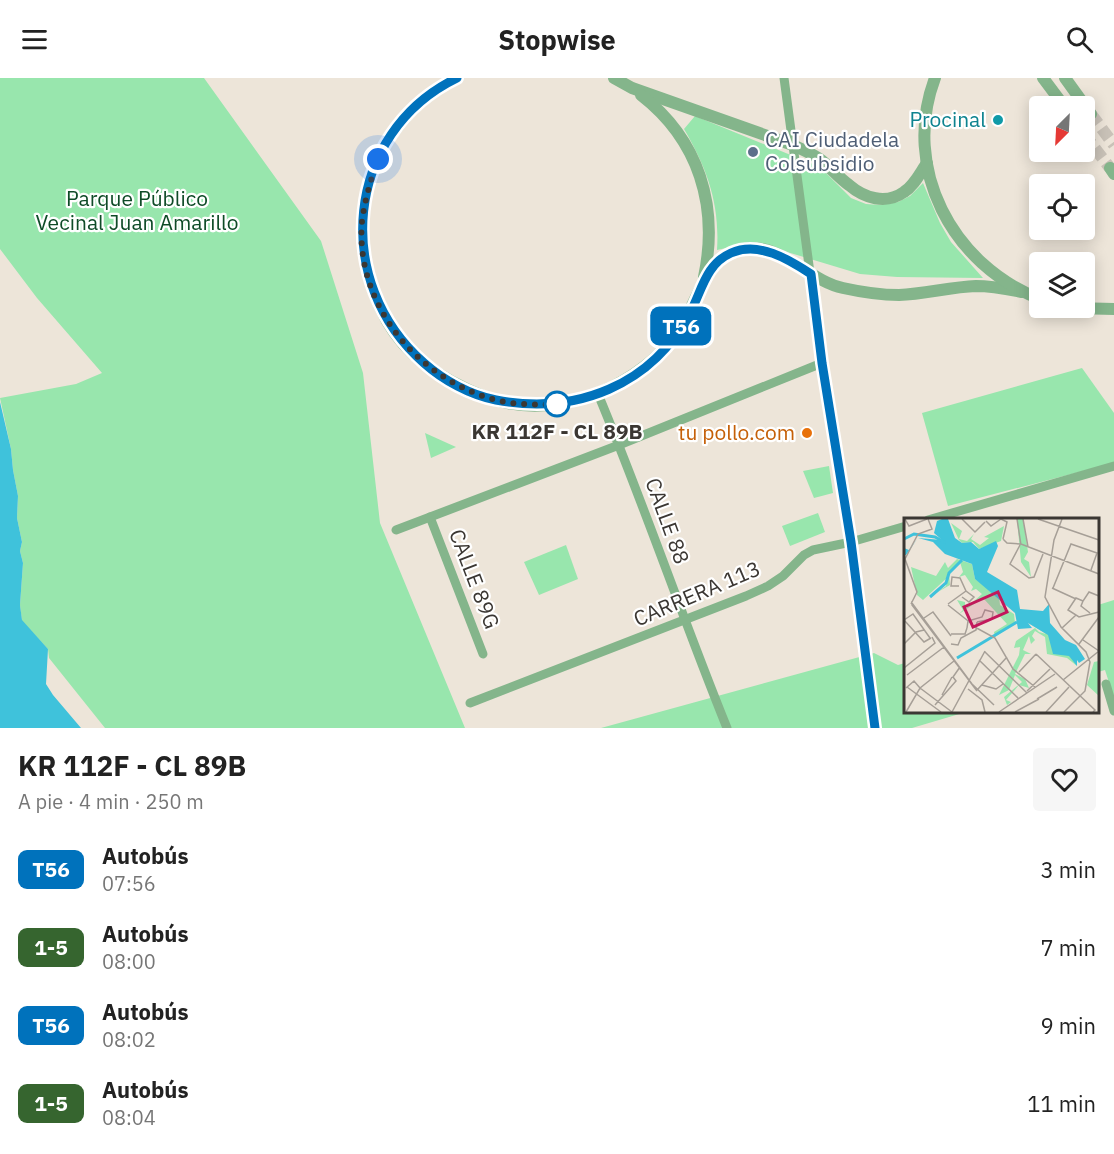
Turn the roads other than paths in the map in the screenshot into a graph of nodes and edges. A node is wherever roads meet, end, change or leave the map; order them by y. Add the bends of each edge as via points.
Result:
1 (457, 78) edge
2 (614, 78) edge
3 (784, 78) edge
4 (935, 78) edge
5 (1043, 78) edge
6 (1065, 78) edge
7 (632, 88) junction
8 (1056, 96) edge
9 (1077, 96) edge
10 (793, 145) junction
11 (927, 163) junction
12 (811, 274) junction
13 (703, 281) junction
14 (1022, 292) junction
15 (1029, 295) edge
16 (1095, 309) edge
17 (1114, 309) edge
18 (822, 363) junction
19 (598, 394) junction
20 (619, 445) junction
21 (1114, 466) edge
22 (430, 517) junction
23 (932, 518) edge
24 (904, 527) edge
25 (396, 530) dead end
26 (851, 542) junction
27 (684, 621) junction
28 (483, 654) dead end
29 (1106, 684) dead end
30 (470, 703) dead end
31 (1114, 711) edge
32 (727, 728) edge
33 (875, 728) edge

1 - 19 street via 417,105 395,130 378,159 367,190 362,224 364,257 372,289 388,322 411,351 459,387 490,399 523,405 556,404
2 - 7 street
3 - 10 street
4 - 11 street via 925,128
5 - 8 street
6 - 9 street
7 - 10 street
7 - 13 street via 672,124 698,170 710,225
10 - 11 street via 823,161 862,195 878,199 904,192
10 - 12 street
11 - 14 street via 933,190 958,238 987,269
12 - 13 street via 783,258 749,248 717,262
12 - 14 street via 826,283 898,295 977,286
12 - 18 street
13 - 19 street via 692,311 675,338 627,380
14 - 15 street
16 - 17 street
18 - 20 street
18 - 26 street
19 - 20 street, CALLE 88
20 - 22 street
20 - 27 street, CALLE 88
21 - 23 street
22 - 25 street
22 - 28 street, CALLE 89G
24 - 26 street, CARRERA 113
26 - 27 street, CARRERA 113 via 813,550 768,586
26 - 33 street
27 - 30 street, CARRERA 113
27 - 32 street, CALLE 88
29 - 31 street

